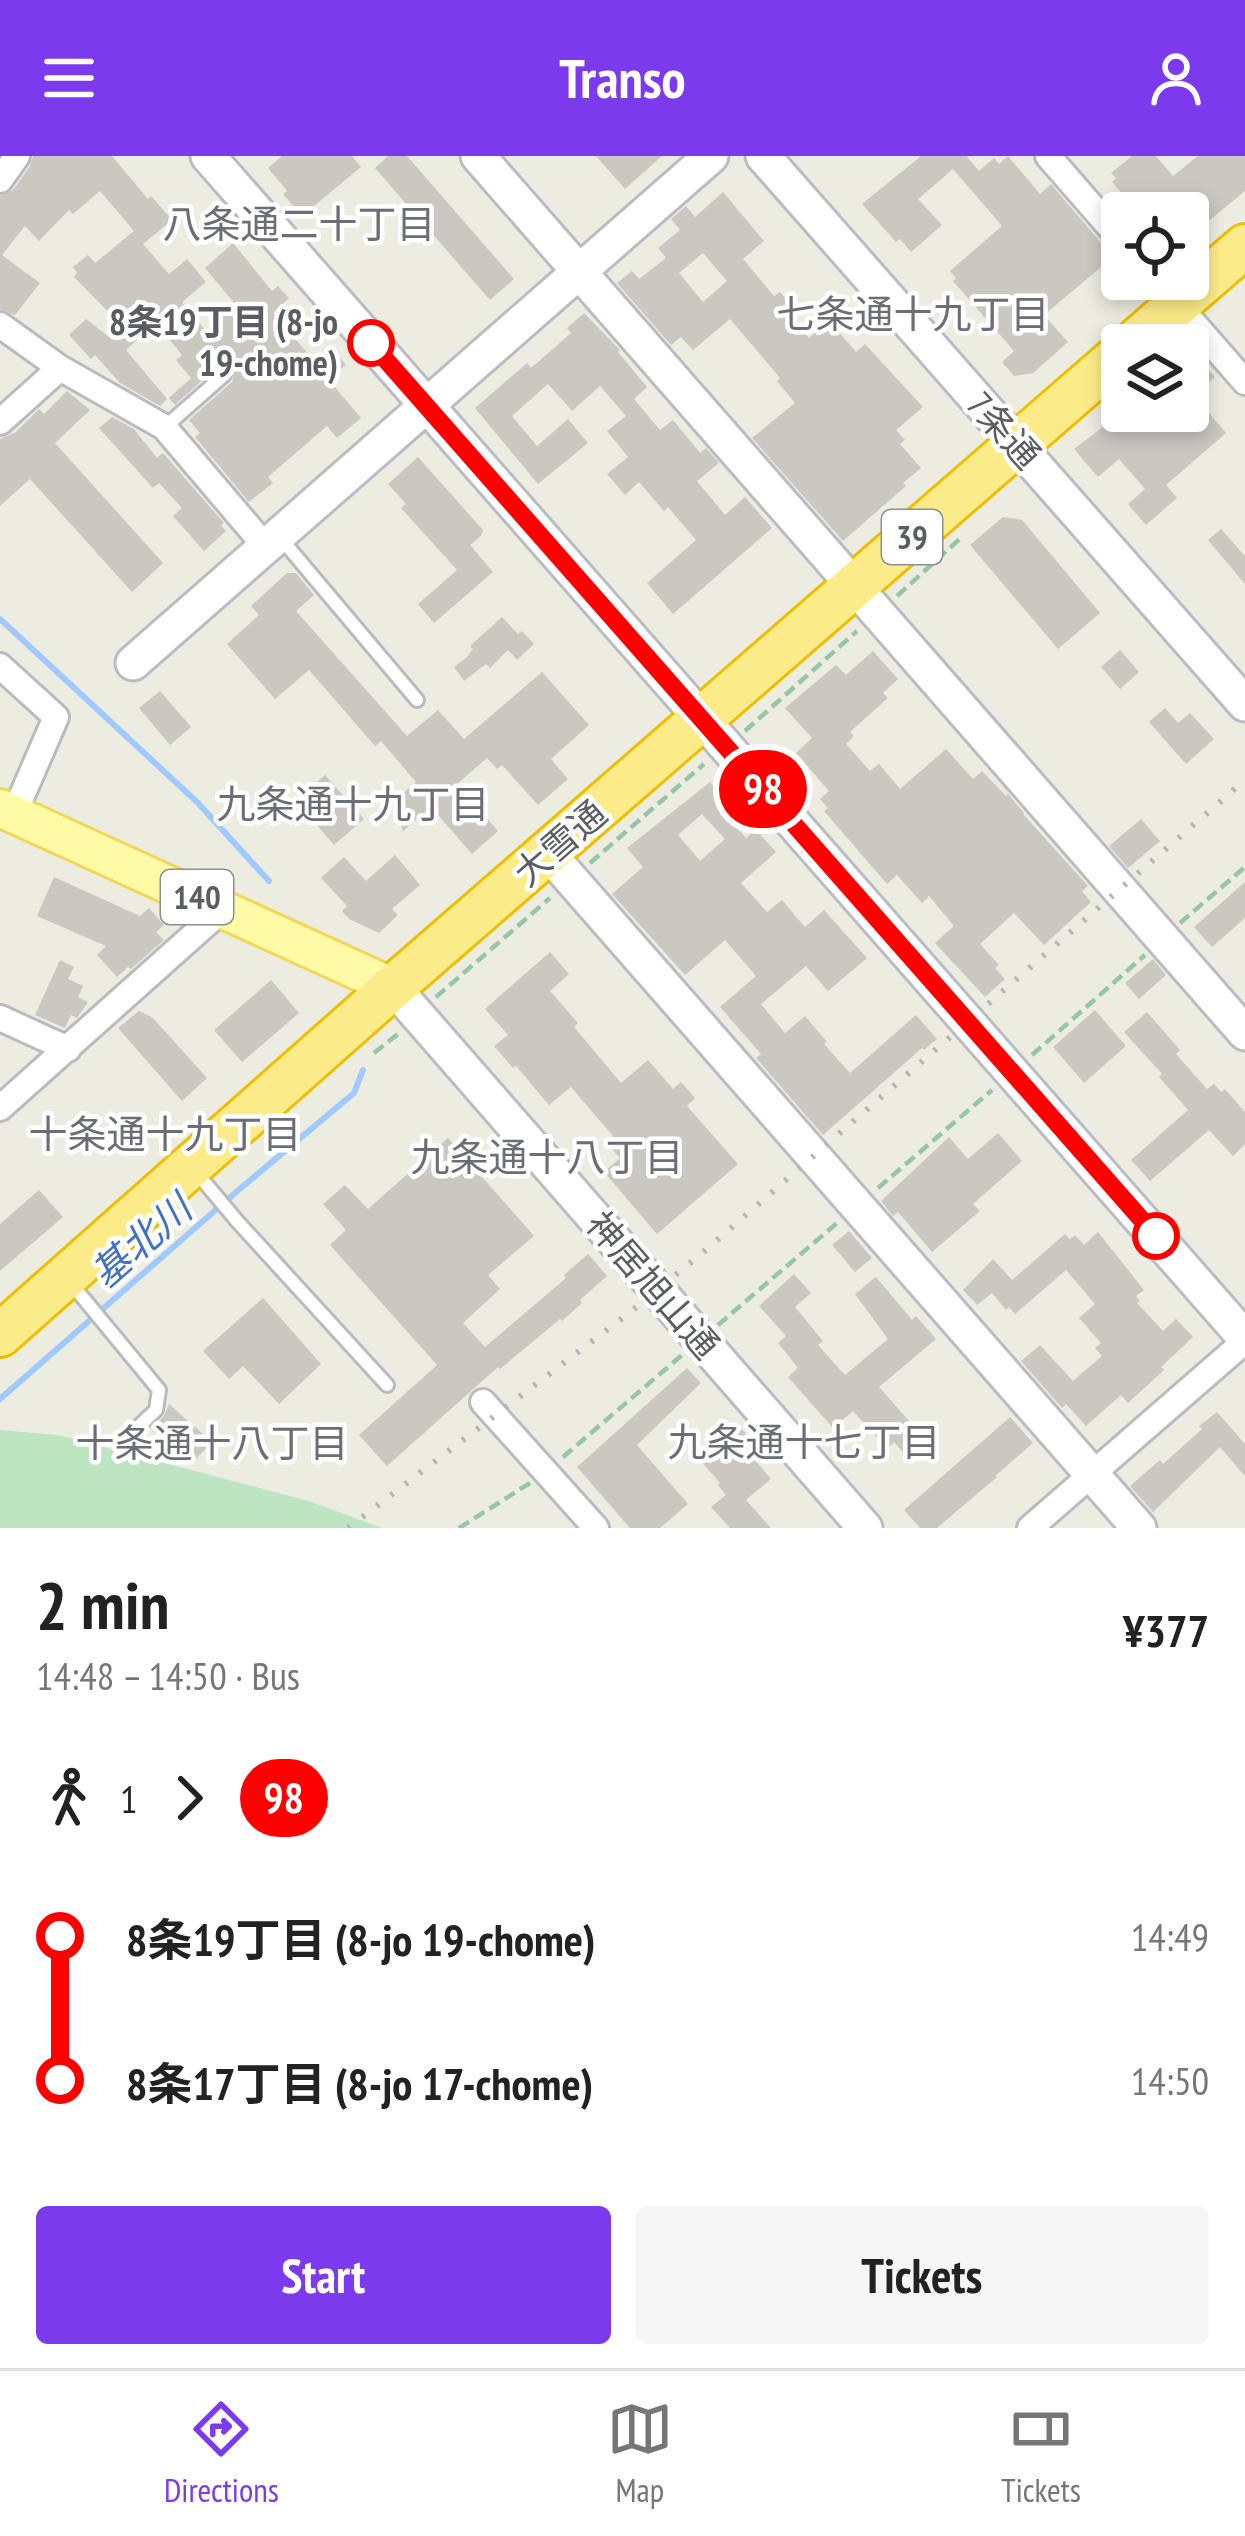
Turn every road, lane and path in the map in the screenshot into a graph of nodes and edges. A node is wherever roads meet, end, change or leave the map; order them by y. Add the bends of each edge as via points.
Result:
1 (16, 156) edge
2 (208, 156) edge
3 (478, 156) edge
4 (711, 156) edge
5 (764, 156) edge
6 (1048, 156) edge
7 (0, 180) edge
8 (1101, 217) edge
9 (1245, 245) edge
10 (1209, 266) edge
11 (579, 271) junction
12 (1173, 300) edge
13 (0, 325) edge
14 (60, 368) junction
15 (1101, 371) edge
16 (224, 375) dead end
17 (1245, 382) edge
18 (427, 406) junction
19 (0, 422) edge
20 (164, 427) junction
21 (1017, 445) junction
22 (963, 536) dead end
23 (272, 541) junction
24 (868, 599) junction
25 (133, 662) dead end
26 (0, 666) edge
27 (417, 700) dead end
28 (1245, 704) edge
29 (715, 735) junction
30 (7, 811) edge
31 (560, 866) junction
32 (1245, 867) edge
33 (223, 909) junction
34 (1163, 939) junction
35 (404, 1001) junction
36 (0, 1018) edge
37 (1245, 1033) edge
38 (68, 1048) junction
39 (374, 1053) dead end
40 (1013, 1072) junction
41 (0, 1108) edge
42 (204, 1181) junction
43 (857, 1206) junction
44 (78, 1292) junction
45 (4, 1322) edge
46 (1245, 1339) edge
47 (700, 1340) junction
48 (387, 1385) dead end
49 (483, 1402) dead end
50 (136, 1428) dead end
51 (545, 1473) junction
52 (1092, 1474) junction
53 (460, 1528) edge
54 (596, 1528) edge
55 (865, 1528) edge
56 (1030, 1528) edge
57 (1139, 1528) edge

1 - 7 street
2 - 18 street
3 - 11 street
4 - 11 street
5 - 21 street, 7条通
6 - 8 street
9 - 10 highway
11 - 18 street
11 - 24 street
12 - 17 street
13 - 14 street
14 - 19 street
14 - 20 street
15 - 21 highway, 大雪通 / 39
16 - 20 lane
18 - 23 street
18 - 29 street
20 - 23 street
21 - 24 highway, 大雪通 / 39
21 - 28 street, 7条通
22 - 24 path
23 - 25 street
23 - 27 lane
24 - 29 highway, 大雪通 / 39
24 - 29 path via 757,718
24 - 34 street
26 - 30 street via 56,716
29 - 31 highway, 大雪通 / 39
29 - 31 path via 702,765
29 - 40 street
30 - 33 main road, 140
31 - 35 highway, 大雪通 / 39
31 - 35 path
31 - 43 street
32 - 34 path
33 - 35 main road, 140
33 - 38 street
34 - 37 street
34 - 40 path
35 - 39 path
35 - 42 highway, 大雪通 / 39
35 - 47 street, 神居旭山通
36 - 38 street
38 - 41 street
40 - 43 path
40 - 46 street
42 - 44 highway, 大雪通 / 39
42 - 48 lane
43 - 47 path
43 - 52 street
44 - 45 highway, 大雪通 / 39
44 - 50 lane via 159,1390 156,1410
46 - 52 street
47 - 51 path
47 - 55 street, 神居旭山通
49 - 51 street
51 - 53 path
51 - 54 street
52 - 56 street
52 - 57 street

